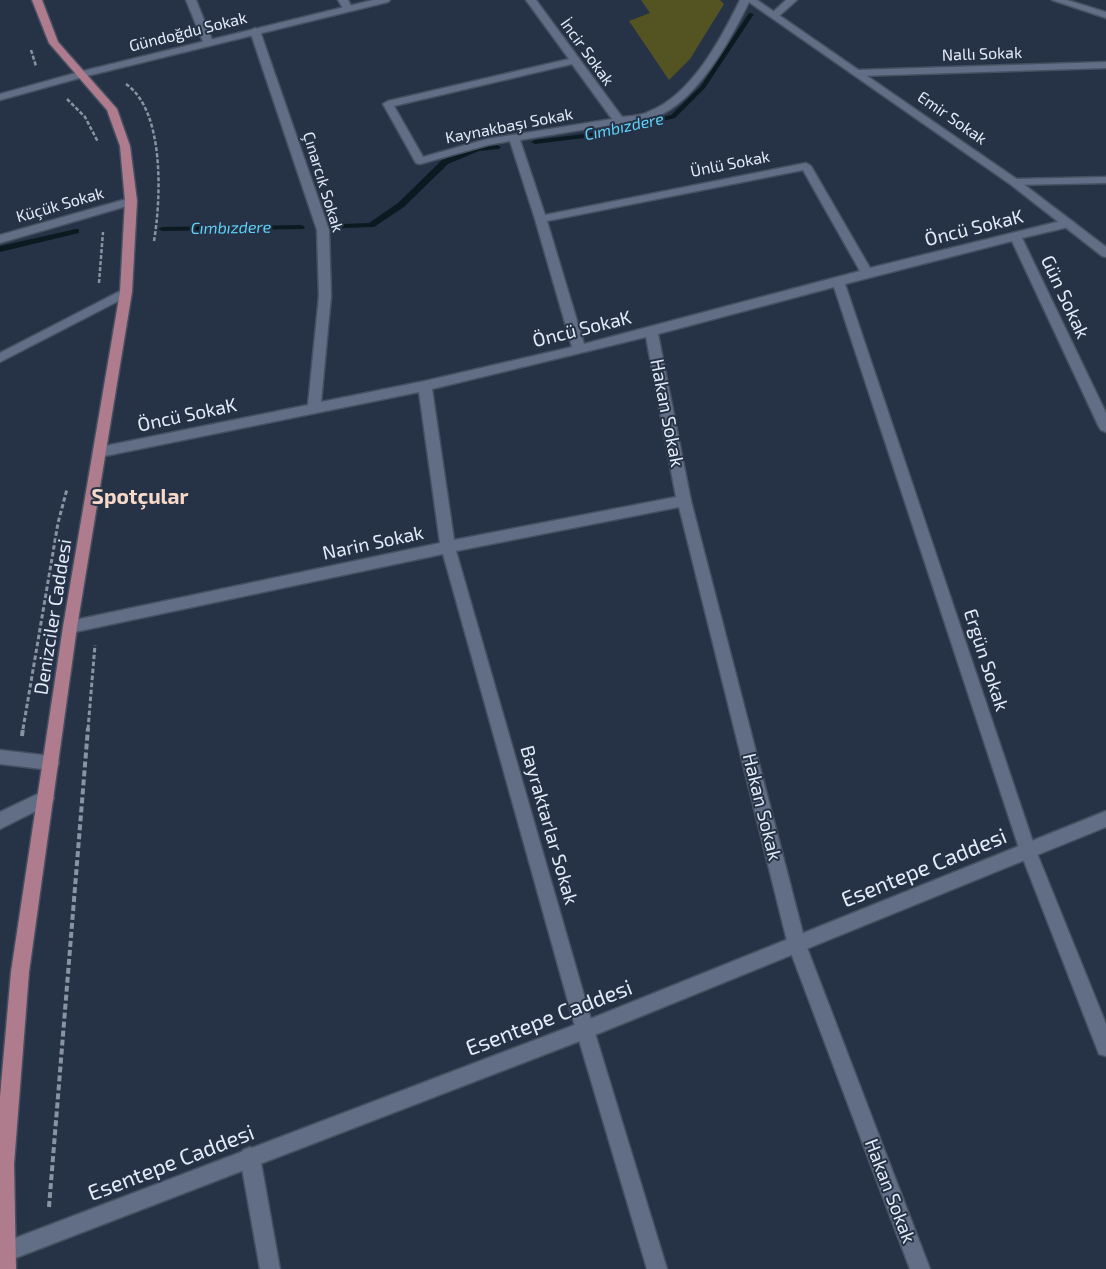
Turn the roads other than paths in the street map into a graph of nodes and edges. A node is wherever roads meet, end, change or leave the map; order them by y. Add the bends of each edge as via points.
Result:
1 (37, 0) edge
2 (191, 0) edge
3 (385, 0) edge
4 (531, 0) edge
5 (744, 0) edge
6 (751, 0) edge
7 (792, 0) edge
8 (1057, 0) edge
9 (345, 4) edge
10 (775, 15) junction
11 (1106, 15) edge
12 (255, 31) junction
13 (208, 42) junction
14 (576, 60) junction
15 (1106, 65) edge
16 (858, 73) junction
17 (83, 74) junction
18 (0, 97) edge
19 (618, 121) junction
20 (514, 137) junction
21 (1106, 180) edge
22 (1014, 182) junction
23 (130, 202) junction
24 (541, 218) junction
25 (1069, 223) junction
26 (1016, 237) junction
27 (0, 239) edge
28 (1106, 253) edge
29 (867, 273) junction
30 (838, 282) junction
31 (126, 292) junction
32 (651, 331) junction
33 (580, 350) junction
34 (0, 358) edge
35 (425, 386) junction
36 (314, 408) junction
37 (1106, 427) edge
38 (100, 452) junction
39 (684, 501) junction
40 (448, 547) junction
41 (70, 627) junction
42 (0, 757) edge
43 (51, 763) junction
44 (46, 798) junction
45 (1106, 820) edge
46 (0, 821) edge
47 (1028, 851) junction
48 (797, 945) junction
49 (585, 1030) junction
50 (1106, 1047) edge
51 (250, 1157) junction
52 (6, 1260) edge
53 (270, 1269) edge
54 (657, 1269) edge
55 (920, 1269) edge

1 - 17 main road, Denizciler Caddesi via 54,43
2 - 13 street
3 - 9 street, Gündoğdu Sokak
4 - 14 street, İncir Sokak
5 - 19 street, Kaynakbaşı Sokak via 724,42 704,70 670,104 654,114
6 - 10 street, Emir Sokak
7 - 10 street
8 - 11 street
9 - 12 street, Gündoğdu Sokak
10 - 16 street, Emir Sokak
12 - 13 street, Gündoğdu Sokak
12 - 36 street, Çınarcık Sokak via 323,230 325,285
13 - 17 street, Gündoğdu Sokak
14 - 19 street, İncir Sokak
14 - 20 street, Kaynakbaşı Sokak via 388,104 420,161
15 - 16 street, Nallı Sokak
16 - 22 street, Emir Sokak
17 - 18 street, Gündoğdu Sokak
17 - 23 main road, Denizciler Caddesi via 112,109 118,123 126,146
19 - 20 street, Kaynakbaşı Sokak
20 - 24 street
21 - 22 street
22 - 25 street, Emir Sokak
23 - 27 street, Küçük Sokak
23 - 31 main road, Denizciler Caddesi
24 - 29 street, Ünlü Sokak via 806,166
24 - 33 street
25 - 26 street, Öncü SokaK
25 - 28 street, Emir Sokak
26 - 29 street, Öncü SokaK
26 - 37 street, Gün Sokak
29 - 30 street, Öncü SokaK
30 - 32 street, Öncü SokaK
30 - 47 street, Ergün Sokak
31 - 34 street
31 - 38 main road, Denizciler Caddesi
32 - 33 street, Öncü SokaK
32 - 39 street, Hakan Sokak
33 - 35 street, Öncü SokaK
35 - 36 street, Öncü SokaK
35 - 40 street, Bayraktarlar Sokak
36 - 38 street, Öncü SokaK
38 - 41 main road, Denizciler Caddesi
39 - 40 street, Narin Sokak
39 - 48 street, Hakan Sokak
40 - 41 street, Narin Sokak
40 - 49 street, Bayraktarlar Sokak
41 - 43 main road, Denizciler Caddesi
42 - 43 street
43 - 44 main road, Denizciler Caddesi
44 - 46 street
44 - 52 main road, Denizciler Caddesi via 20,972 10,1078 4,1164
45 - 47 street, Esentepe Caddesi
47 - 48 street, Esentepe Caddesi
47 - 50 street, Ergün Sokak
48 - 49 street, Esentepe Caddesi
48 - 55 street, Hakan Sokak
49 - 51 street, Esentepe Caddesi
49 - 54 street, Bayraktarlar Sokak
51 - 52 street, Esentepe Caddesi
51 - 53 street

